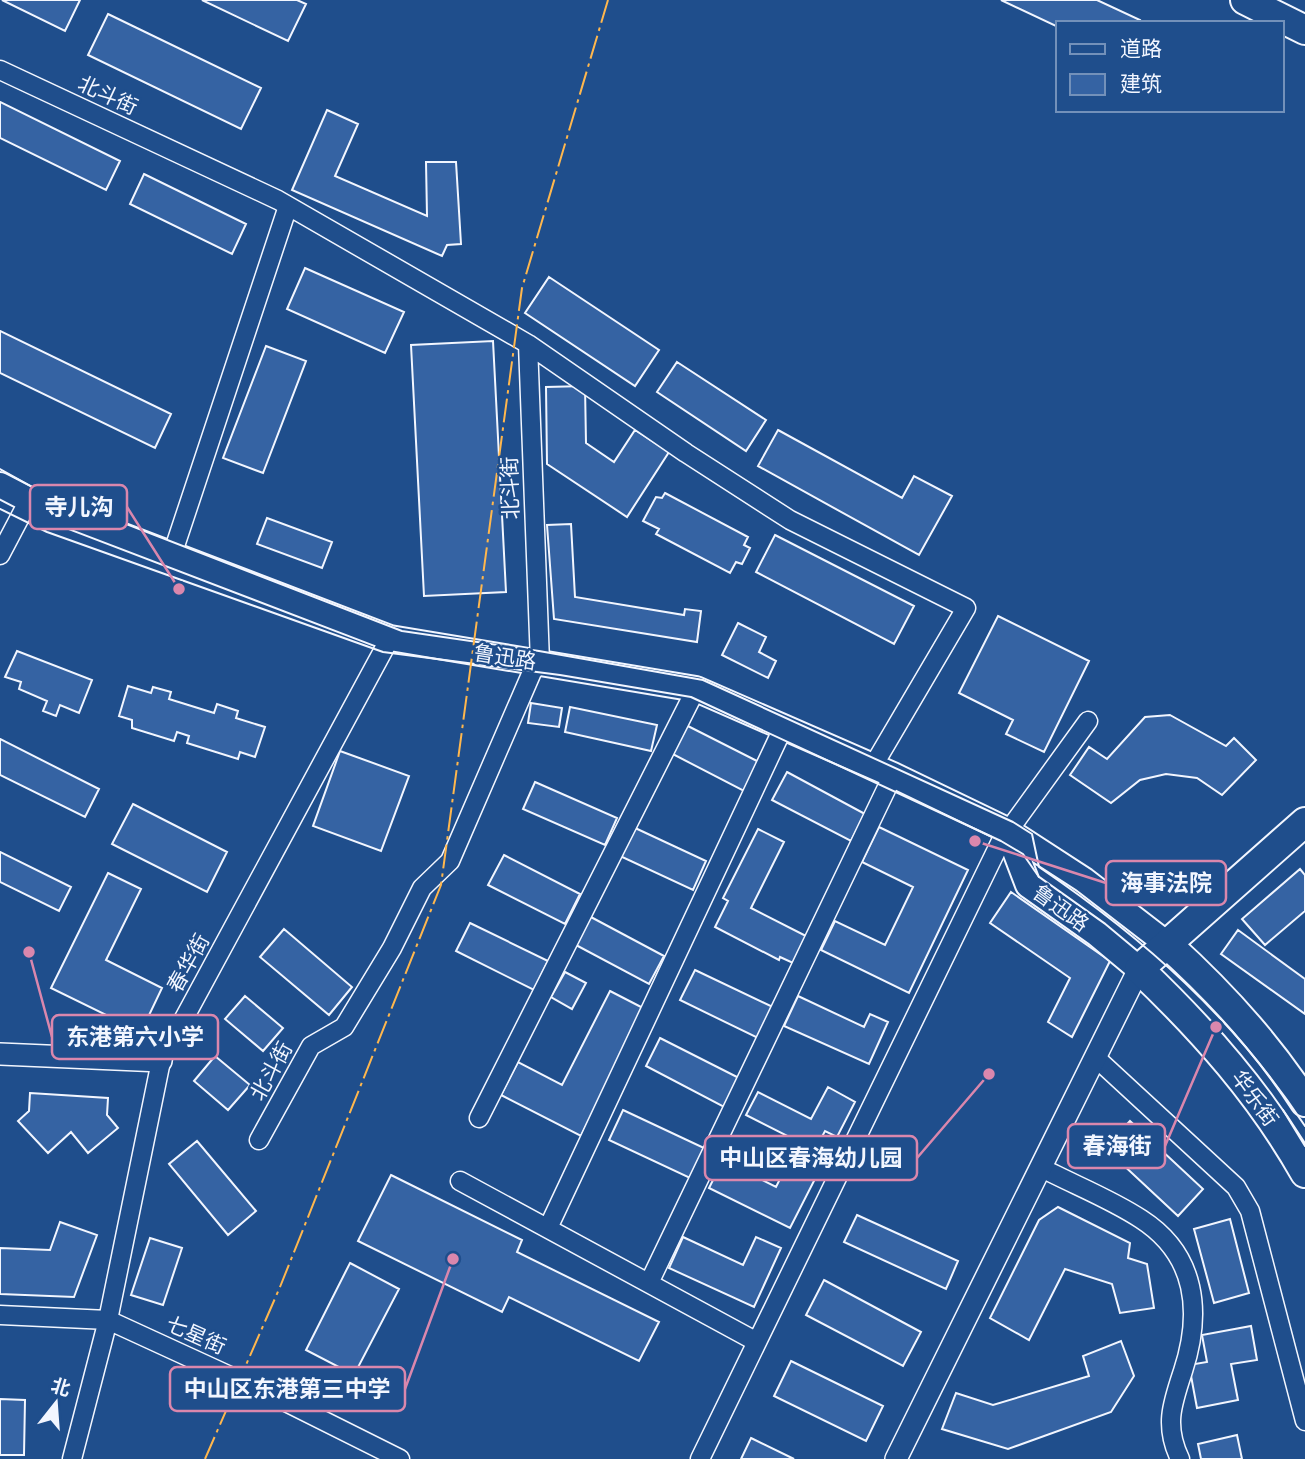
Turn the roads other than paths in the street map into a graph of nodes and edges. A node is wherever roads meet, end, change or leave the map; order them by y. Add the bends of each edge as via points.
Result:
1 (1245, 0) edge
2 (1286, 0) edge
3 (1305, 9) edge
4 (1305, 30) edge
5 (0, 70) edge
6 (288, 206) junction
7 (528, 344) junction
8 (0, 485) edge
9 (29, 500) junction
10 (0, 555) edge
11 (172, 555) junction
12 (390, 638) junction
13 (540, 663) junction
14 (696, 689) junction
15 (1088, 721) dead end
16 (784, 726) junction
17 (883, 771) junction
18 (1305, 822) edge
19 (1007, 830) junction
20 (1167, 944) junction
21 (1139, 969) junction
22 (0, 1054) edge
23 (1095, 1057) junction
24 (161, 1061) junction
25 (1305, 1102) edge
26 (479, 1118) dead end
27 (259, 1140) dead end
28 (1040, 1167) junction
29 (1305, 1173) edge
30 (460, 1181) dead end
31 (548, 1228) junction
32 (649, 1283) junction
33 (0, 1315) edge
34 (108, 1320) junction
35 (757, 1342) junction
36 (1305, 1421) edge
37 (72, 1459) edge
38 (400, 1459) edge
39 (700, 1459) edge
40 (896, 1459) edge
41 (1180, 1459) edge

1 - 4 highway
2 - 3 highway
5 - 6 street, 北斗街
6 - 7 street, 北斗街
6 - 11 street
7 - 13 street, 北斗街
7 - 17 street via 790,520 966,608
8 - 9 main road, 鲁迅路
9 - 10 street
9 - 11 main road, 鲁迅路
11 - 12 main road, 鲁迅路
12 - 13 main road, 鲁迅路
12 - 24 street, 春华街
13 - 14 main road, 鲁迅路
13 - 27 street, 北斗街 via 532,672 450,861 422,888 344,1027 311,1046
14 - 16 main road, 鲁迅路
14 - 26 street
15 - 19 street
16 - 17 main road, 鲁迅路
16 - 31 street
17 - 19 main road, 鲁迅路
17 - 32 street
18 - 20 highway
19 - 20 main road, 鲁迅路 via 1084,880
19 - 21 main road, 鲁迅路 via 1028,885
19 - 35 street
20 - 21 highway
20 - 25 highway, 华乐街 via 1203,976 1271,1053
21 - 23 street
21 - 29 highway, 华乐街 via 1241,1076
22 - 24 street
23 - 28 street
23 - 36 street via 1245,1199
24 - 34 street, 春华街
28 - 40 street
28 - 41 street via 1142,1219 1168,1243 1187,1274 1194,1306 1193,1335 1172,1402 1170,1427
30 - 31 street
31 - 32 street
32 - 35 street
33 - 34 street, 七星街
34 - 37 street, 春华街
34 - 38 street, 七星街
35 - 39 street

